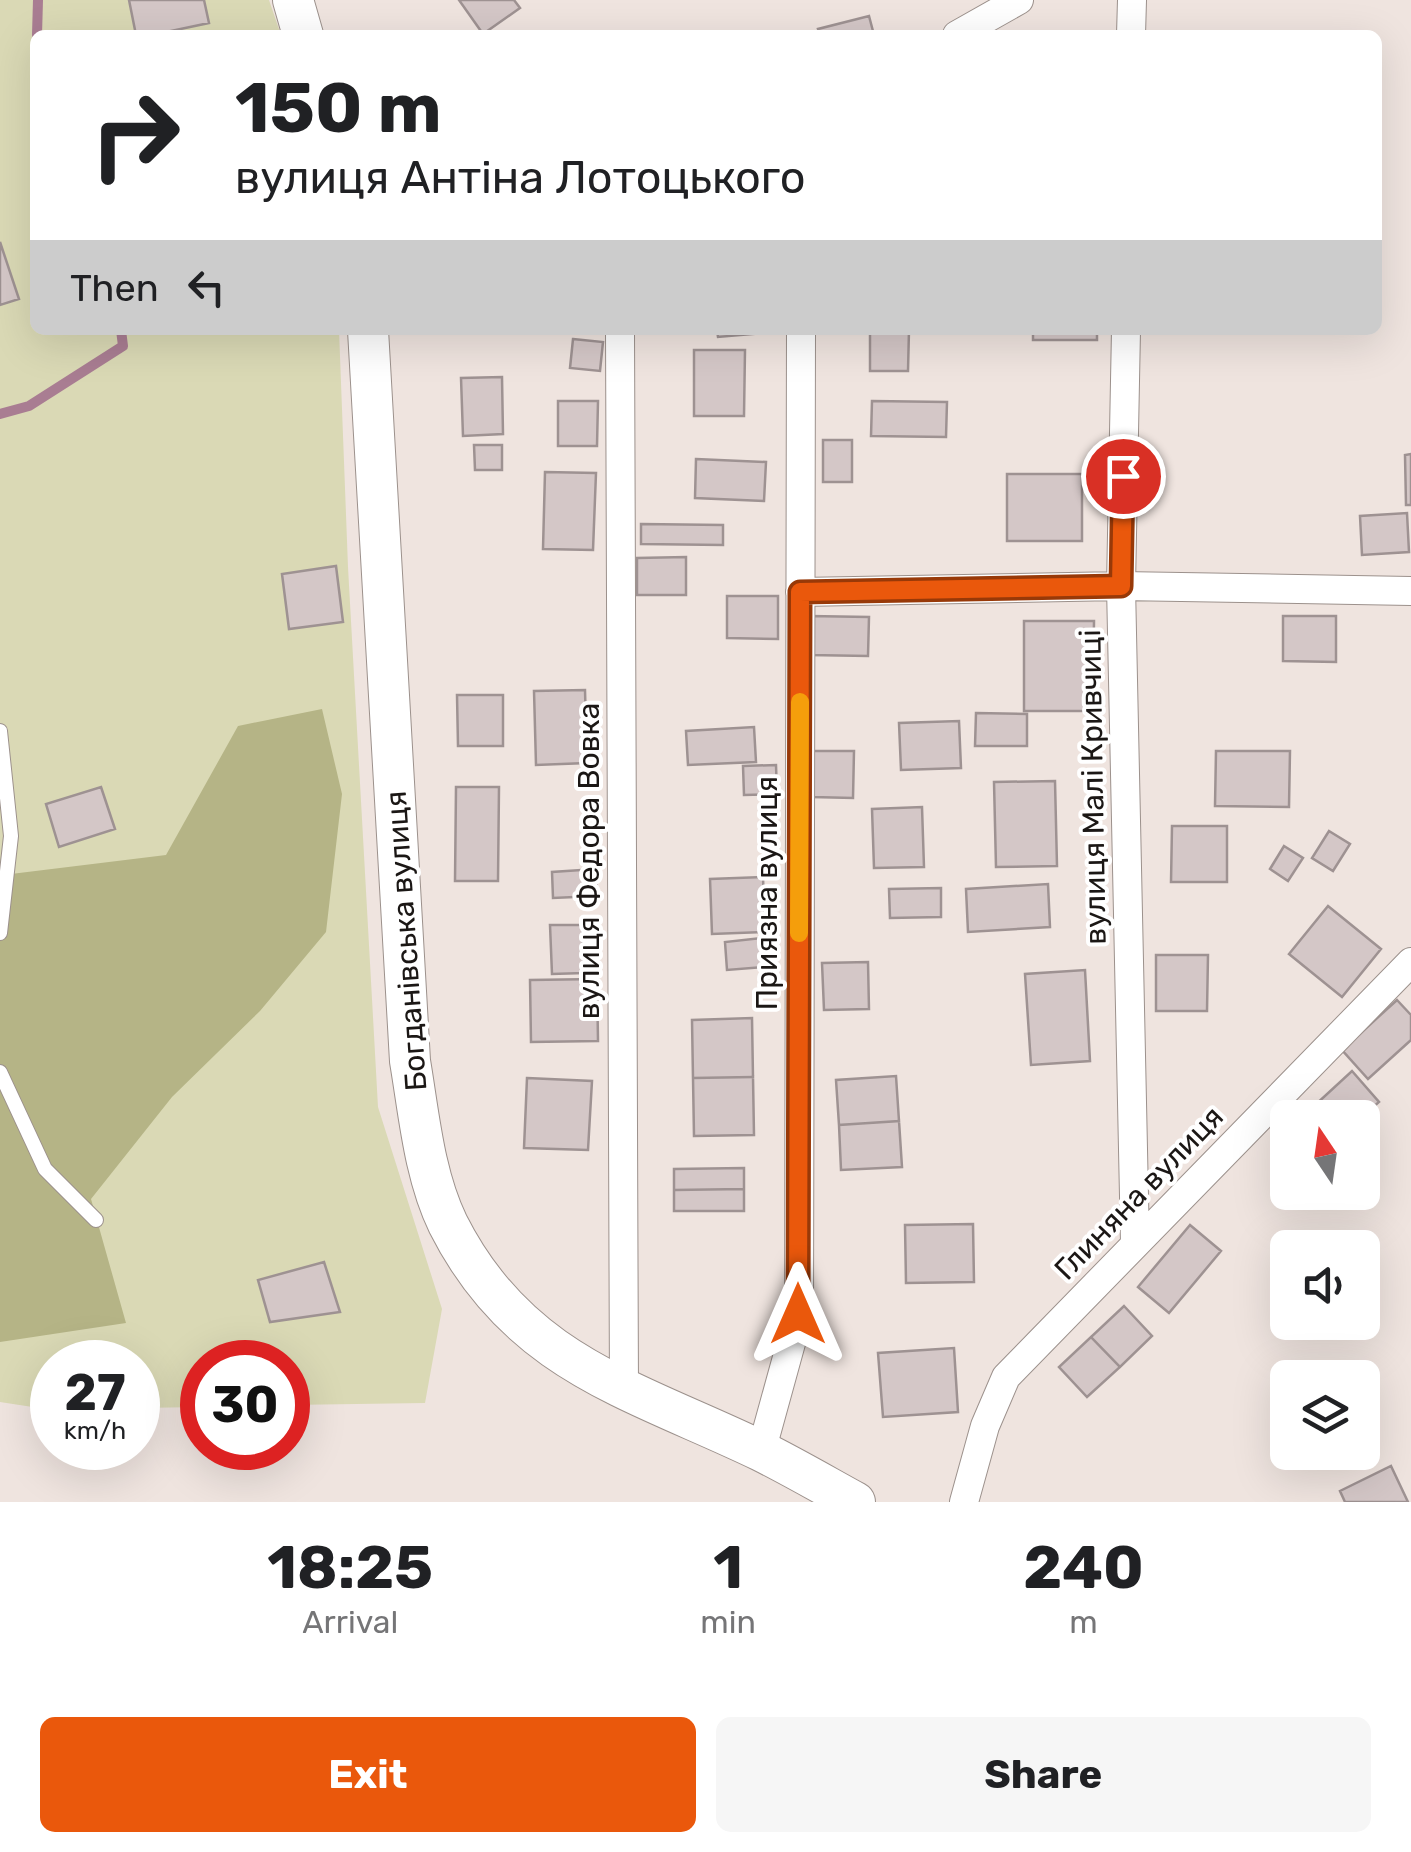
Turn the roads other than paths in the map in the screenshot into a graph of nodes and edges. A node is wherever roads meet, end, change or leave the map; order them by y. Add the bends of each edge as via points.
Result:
1 (293, 0) edge
2 (1019, 0) edge
3 (1132, 0) edge
4 (302, 30) edge
5 (967, 30) edge
6 (1131, 30) edge
7 (368, 335) edge
8 (620, 335) edge
9 (801, 335) edge
10 (1126, 335) edge
11 (1121, 586) junction
12 (1411, 591) edge
13 (800, 592) junction
14 (0, 731) edge
15 (0, 934) edge
16 (1411, 962) edge
17 (0, 1072) edge
18 (96, 1220) dead end
19 (1135, 1242) junction
20 (624, 1392) junction
21 (761, 1452) junction
22 (855, 1502) edge
23 (964, 1502) edge

1 - 4 main road
2 - 5 street
3 - 6 street
7 - 20 main road, Богданівська вулиця via 410,1061 426,1154 447,1221 507,1311 560,1355
8 - 20 street, вулиця Федора Вовка
9 - 13 street, Приязна вулиця
10 - 11 street, вулиця Малі Кривчиці
11 - 12 street
11 - 13 street
11 - 19 street, вулиця Малі Кривчиці
13 - 21 street, Приязна вулиця via 798,1314
14 - 15 lane via 11,836
16 - 19 street, Глиняна вулиця
17 - 18 lane via 46,1168
19 - 23 street, Глиняна вулиця via 1006,1377
20 - 21 main road, Богданівська вулиця
21 - 22 main road, Богданівська вулиця

